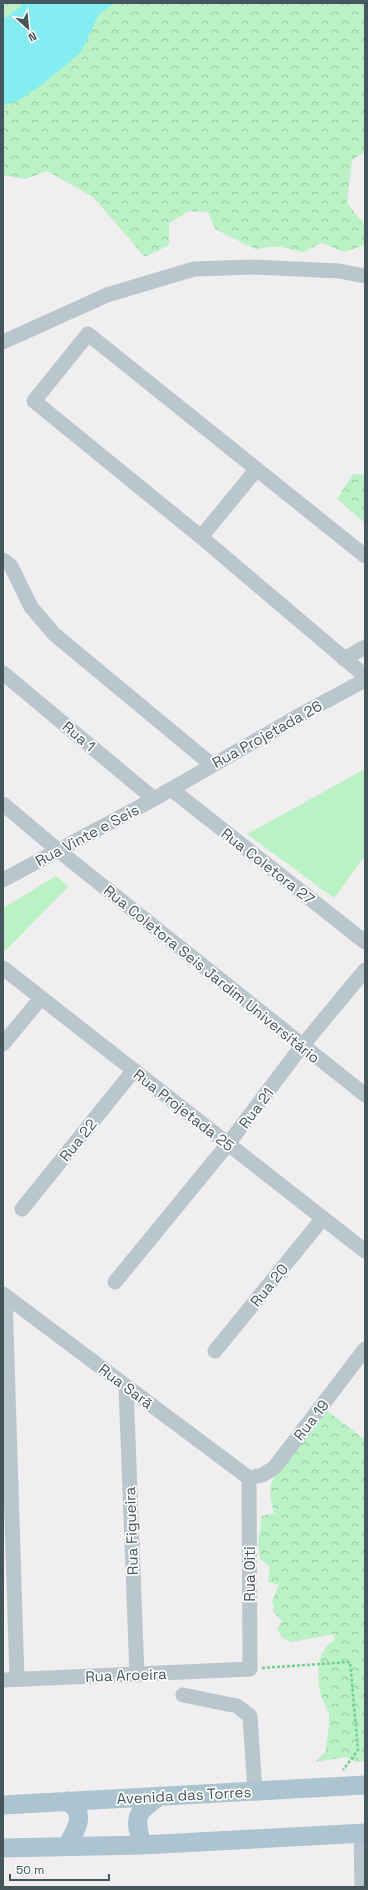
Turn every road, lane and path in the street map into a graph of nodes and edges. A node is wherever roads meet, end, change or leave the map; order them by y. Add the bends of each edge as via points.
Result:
1 (365, 276) edge
2 (3, 342) edge
3 (256, 470) junction
4 (201, 537) junction
5 (365, 556) edge
6 (3, 560) edge
7 (365, 647) edge
8 (344, 659) junction
9 (3, 673) edge
10 (365, 676) edge
11 (365, 680) edge
12 (212, 765) junction
13 (171, 789) junction
14 (154, 799) junction
15 (3, 804) edge
16 (59, 851) junction
17 (3, 880) edge
18 (365, 942) edge
19 (3, 968) edge
20 (365, 970) edge
21 (41, 998) junction
22 (3, 1044) edge
23 (302, 1046) junction
24 (134, 1070) junction
25 (365, 1096) edge
26 (228, 1144) junction
27 (22, 1209) dead end
28 (323, 1218) junction
29 (365, 1251) edge
30 (116, 1282) dead end
31 (4, 1295) edge
32 (365, 1349) edge
33 (215, 1351) dead end
34 (126, 1386) junction
35 (249, 1478) junction
36 (250, 1669) junction
37 (137, 1675) junction
38 (10, 1680) edge
39 (183, 1695) dead end
40 (365, 1785) edge
41 (342, 1786) junction
42 (255, 1791) junction
43 (160, 1796) junction
44 (67, 1801) junction
45 (3, 1805) edge
46 (363, 1833) edge
47 (142, 1845) junction
48 (67, 1846) junction
49 (3, 1848) edge
50 (362, 1887) edge

1 - 2 street via 339,271 260,267 194,269 107,295
3 - 4 street
3 - 4 street via 88,334 34,401
3 - 5 street
4 - 8 street
6 - 12 street via 11,566 31,607 54,634
7 - 8 street
8 - 10 street
9 - 14 street, Rua 1
11 - 12 street, Rua Projetada 26
12 - 13 street, Rua Projetada 26
13 - 14 street, Rua Vinte e Seis
13 - 18 street, Rua Coletora 27
14 - 16 street, Rua Vinte e Seis
15 - 16 street, Rua Coletora Seis Jardim Universitário
16 - 17 street, Rua Vinte e Seis
16 - 23 street, Rua Coletora Seis Jardim Universitário
19 - 21 street, Rua Projetada 25
20 - 23 street, Rua 21
21 - 22 street
21 - 24 street, Rua Projetada 25
23 - 25 street, Rua Coletora Seis Jardim Universitário
23 - 26 street, Rua 21
24 - 26 street, Rua Projetada 25
24 - 27 street, Rua 22
26 - 28 street, Rua Projetada 25
26 - 30 street, Rua 21
28 - 29 street, Rua Projetada 25
28 - 33 street, Rua 20
31 - 34 street, Rua Sarã
31 - 38 street
32 - 35 street, Rua 19 via 274,1468 262,1475
34 - 35 street, Rua Sarã
34 - 37 street, Rua Figueira
35 - 36 street, Rua Oiti
36 - 37 street, Rua Aroeira
36 - 41 path via 350,1662 358,1750 341,1773
37 - 38 street, Rua Aroeira
39 - 42 street via 237,1706 250,1716
40 - 41 main road, Avenida das Torres
41 - 42 main road, Avenida das Torres
42 - 43 main road, Avenida das Torres
43 - 44 main road, Avenida das Torres
43 - 47 main road via 143,1807 138,1816 137,1826
44 - 45 main road, Avenida das Torres
44 - 48 main road via 79,1812 79,1820
46 - 47 main road
46 - 50 street
47 - 48 main road
48 - 49 main road

